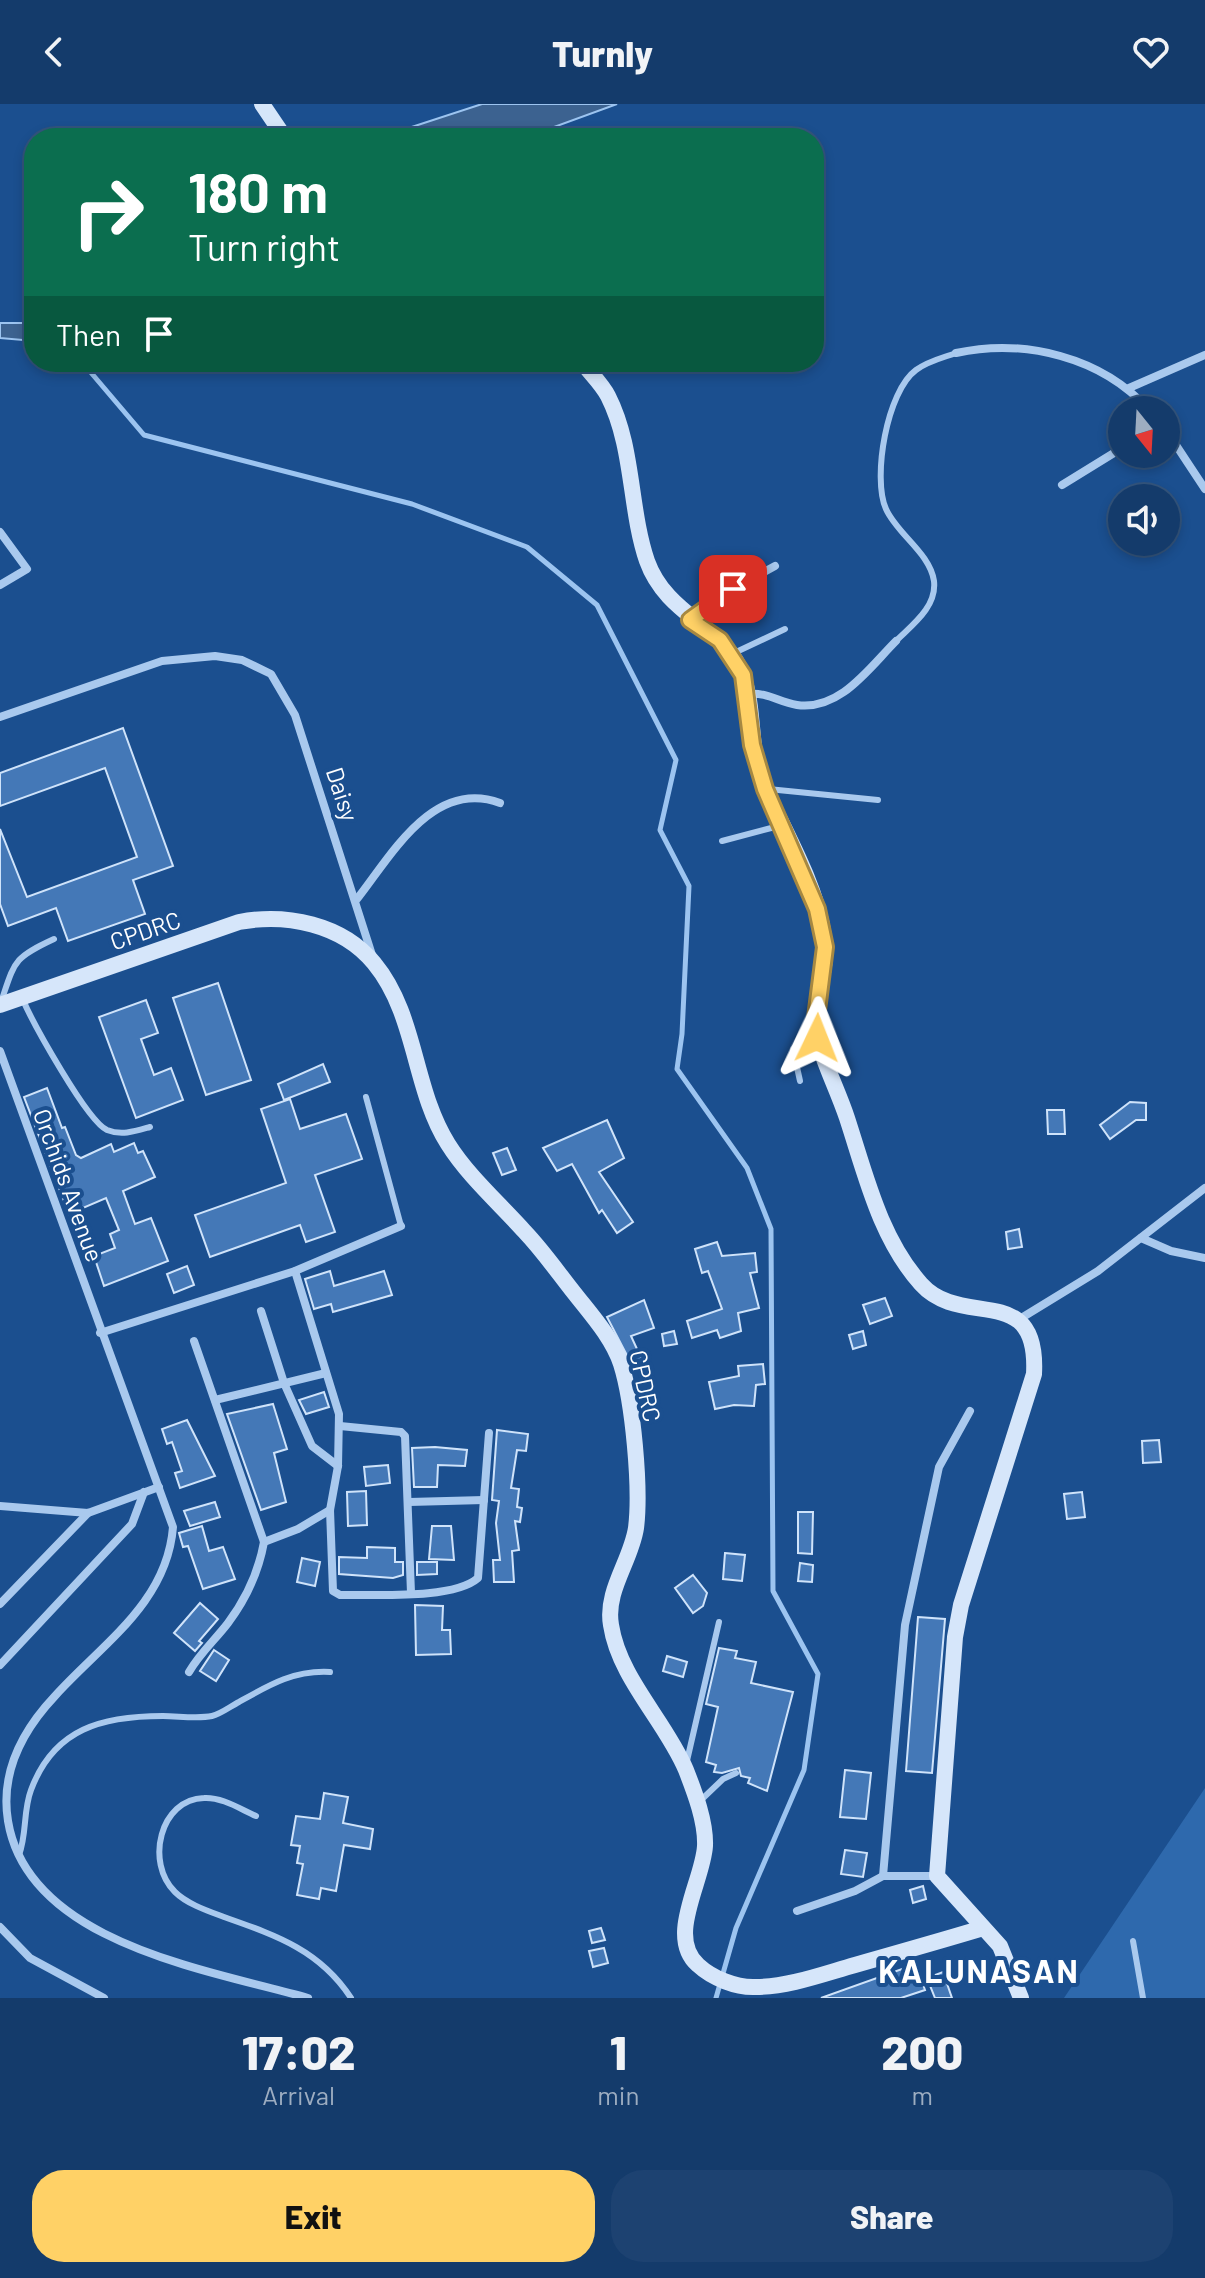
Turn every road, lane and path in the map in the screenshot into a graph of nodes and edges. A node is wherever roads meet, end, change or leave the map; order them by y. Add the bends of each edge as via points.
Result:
1 (262, 104) edge
2 (278, 128) edge
3 (956, 353) joint
4 (1205, 355) edge
5 (590, 372) edge
6 (1129, 388) junction
7 (1136, 396) edge
8 (1180, 451) edge
9 (1108, 457) edge
10 (1062, 485) dead end
11 (1205, 489) edge
12 (0, 532) edge
13 (775, 566) dead end
14 (0, 585) edge
15 (690, 620) junction
16 (785, 629) dead end
17 (896, 641) joint
18 (731, 655) junction
19 (747, 694) junction
20 (0, 717) edge
21 (765, 789) junction
22 (878, 800) dead end
23 (500, 803) dead end
24 (783, 826) junction
25 (722, 841) dead end
26 (357, 899) junction
27 (54, 939) dead end
28 (374, 963) junction
29 (22, 998) junction
30 (0, 1005) edge
31 (815, 1026) junction
32 (0, 1051) edge
33 (800, 1081) dead end
34 (366, 1097) dead end
35 (150, 1127) dead end
36 (1205, 1188) edge
37 (401, 1226) joint
38 (1141, 1238) junction
39 (1205, 1258) edge
40 (295, 1271) junction
41 (261, 1311) dead end
42 (1018, 1320) junction
43 (100, 1333) junction
44 (194, 1341) dead end
45 (326, 1373) junction
46 (284, 1383) junction
47 (215, 1400) junction
48 (970, 1411) dead end
49 (340, 1426) junction
50 (489, 1433) dead end
51 (338, 1466) junction
52 (159, 1487) junction
53 (144, 1492) junction
54 (484, 1500) junction
55 (409, 1502) junction
56 (0, 1506) edge
57 (330, 1510) junction
58 (88, 1513) junction
59 (264, 1542) junction
60 (411, 1593) junction
61 (0, 1604) edge
62 (719, 1622) dead end
63 (0, 1665) edge
64 (189, 1672) dead end
65 (330, 1672) dead end
66 (685, 1769) junction
67 (736, 1773) dead end
68 (698, 1804) junction
69 (256, 1816) dead end
70 (18, 1859) junction
71 (883, 1876) junction
72 (937, 1876) junction
73 (797, 1911) dead end
74 (0, 1927) edge
75 (983, 1928) junction
76 (1133, 1941) dead end
77 (756, 1993) edge
78 (104, 1998) edge
79 (308, 1998) edge
80 (351, 1998) edge
81 (1021, 1998) edge
82 (1143, 1998) edge

1 - 2 street
3 - 6 street via 1007,345 1036,350
3 - 17 lane via 915,370 904,382 882,453 885,508 934,581 929,606
4 - 6 street
5 - 15 street via 608,395 624,444 647,561 660,588
6 - 7 street
8 - 11 street
9 - 10 street
12 - 14 street via 27,569
13 - 15 street
15 - 18 street via 720,640
16 - 18 lane
17 - 19 street via 850,688 825,701 802,706 764,692
18 - 19 street
19 - 21 street via 752,745
20 - 26 street, Daisy via 162,661 215,656 242,660 271,674 295,715
21 - 22 lane
21 - 24 street
23 - 26 street via 474,798 421,819
24 - 25 lane
24 - 31 street via 824,932
26 - 28 street, Daisy
27 - 30 lane via 22,953
28 - 29 street, CPDRC via 334,933 264,918 239,922
28 - 66 street, CPDRC via 400,1007 447,1142 530,1237 616,1350 630,1412 636,1514 628,1556 610,1603 611,1625 623,1659
29 - 30 street, CPDRC
29 - 35 lane via 35,1029 99,1124 124,1134
31 - 33 lane via 793,1049
31 - 42 street via 874,1203 900,1255 936,1296 954,1305 1000,1310
32 - 43 street, Orchids Avenue
34 - 37 lane
36 - 38 street
37 - 40 street
38 - 39 street
38 - 42 street
40 - 43 street
40 - 45 street
41 - 46 street
42 - 72 street via 1033,1344 1034,1374 961,1605
43 - 52 street, Orchids Avenue
44 - 47 street
45 - 46 street
45 - 49 street
46 - 47 street
46 - 51 street via 312,1446
47 - 59 street
48 - 71 street via 939,1467 905,1625
49 - 51 street
49 - 55 street via 405,1436
50 - 54 street
51 - 57 street
52 - 53 street
52 - 70 street, Orchids Avenue via 173,1527 162,1575 125,1627 36,1719 8,1767 5,1805
53 - 58 street
53 - 63 street via 132,1524
54 - 55 street
54 - 60 street via 478,1578 465,1587
55 - 60 street
56 - 58 street
57 - 59 street
57 - 60 street via 333,1591
58 - 61 street
59 - 64 street via 259,1568 229,1622
62 - 66 lane
65 - 70 lane via 307,1671 279,1680 213,1716 100,1722 66,1737 29,1794
66 - 68 street, CPDRC
67 - 68 lane via 706,1791
68 - 77 street, CPDRC via 705,1844 684,1933 696,1964
69 - 80 lane via 216,1798 182,1802 168,1817 158,1854 164,1876 175,1892 199,1907 295,1943
70 - 79 street via 47,1897 80,1921 178,1962
71 - 72 street
71 - 73 street
72 - 75 street
74 - 78 street via 30,1958
75 - 77 street, CPDRC
75 - 81 street via 1000,1946
76 - 82 lane

